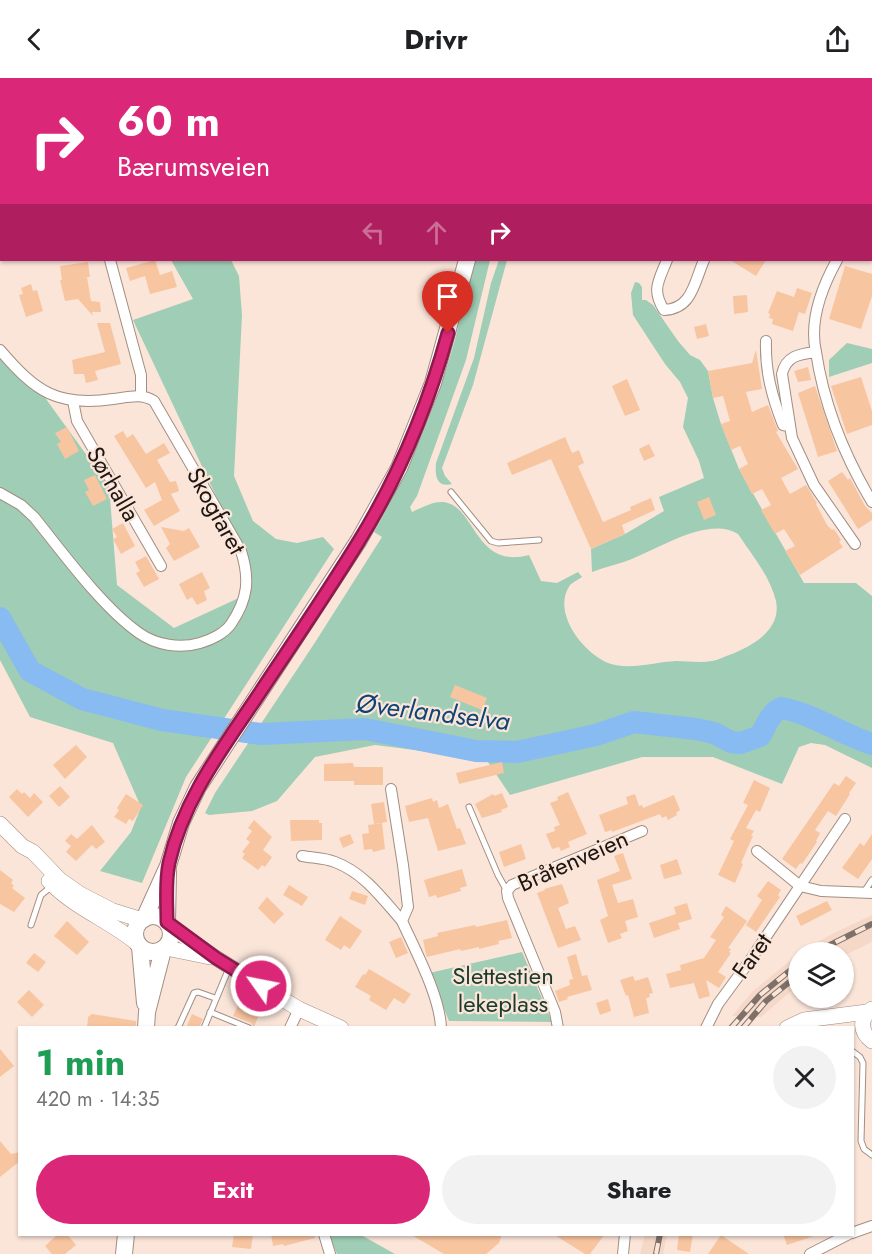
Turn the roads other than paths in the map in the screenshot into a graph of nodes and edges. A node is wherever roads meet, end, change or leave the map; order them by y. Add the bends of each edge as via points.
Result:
1 (110, 261) edge
2 (457, 261) edge
3 (467, 261) edge
4 (667, 261) edge
5 (704, 261) edge
6 (836, 261) edge
7 (455, 302) junction
8 (766, 341) dead end
9 (0, 350) edge
10 (816, 352) junction
11 (141, 395) junction
12 (73, 401) junction
13 (790, 427) junction
14 (451, 492) dead end
15 (0, 493) edge
16 (872, 502) edge
17 (539, 540) dead end
18 (855, 544) dead end
19 (160, 566) dead end
20 (391, 789) dead end
21 (469, 807) dead end
22 (845, 819) dead end
23 (0, 824) edge
24 (642, 831) dead end
25 (756, 851) dead end
26 (302, 856) dead end
27 (168, 866) junction
28 (872, 880) edge
29 (57, 882) junction
30 (800, 886) junction
31 (507, 891) junction
32 (868, 894) edge
33 (143, 920) junction
34 (402, 921) junction
35 (168, 924) junction
36 (31, 925) dead end
37 (139, 946) junction
38 (164, 949) junction
39 (216, 958) junction
40 (230, 966) junction
41 (215, 998) junction
42 (299, 1009) junction
43 (870, 1011) edge
44 (210, 1012) junction
45 (147, 1019) edge
46 (179, 1026) edge
47 (205, 1026) edge
48 (244, 1026) edge
49 (291, 1026) edge
50 (337, 1026) edge
51 (441, 1026) edge
52 (558, 1026) edge
53 (707, 1026) edge
54 (791, 1026) edge
55 (863, 1037) edge
56 (854, 1052) edge
57 (872, 1155) edge
58 (872, 1226) edge
59 (854, 1233) edge
60 (126, 1236) edge
61 (325, 1236) edge
62 (625, 1236) edge
63 (847, 1236) edge
64 (124, 1254) edge
65 (330, 1254) edge
66 (623, 1254) edge
67 (810, 1254) edge

1 - 11 street via 141,375
2 - 7 main road
3 - 7 main road
4 - 5 street via 656,289 664,310 676,310 687,302
6 - 10 street via 813,326
7 - 27 main road via 433,383 399,468 359,540 198,787 181,823
8 - 13 street via 770,386 783,425
9 - 12 street via 38,388
10 - 13 street via 791,357 784,366
10 - 16 street via 833,420
11 - 12 street
11 - 15 street, Skogfaret via 154,401 241,551 247,570 246,592 240,611 228,628 188,646 140,634 104,600 34,517
12 - 19 street, Sørhalla via 77,421
13 - 18 street via 814,485
14 - 17 lane via 491,541
20 - 34 street via 408,907
21 - 31 lane
22 - 30 street, Faret
23 - 29 main road via 33,852
24 - 31 street, Bråtenveien via 512,885
25 - 30 street
26 - 34 street via 333,861 349,869 372,886
27 - 33 main road
27 - 35 main road
28 - 32 lane
29 - 33 main road via 99,906
29 - 36 lane via 41,895
29 - 37 main road via 75,904 117,927
30 - 32 street
30 - 53 street, Faret via 718,1004
31 - 52 street, Bråtenveien
33 - 35 main road via 156,916
33 - 37 main road via 135,931
34 - 51 street via 433,994
35 - 38 main road via 171,938
35 - 39 main road
37 - 38 main road via 151,952
37 - 45 main road
38 - 39 main road
38 - 45 main road
39 - 40 main road
40 - 41 lane
40 - 42 main road
41 - 44 lane
41 - 46 lane via 194,993
42 - 49 street
42 - 50 main road
43 - 54 main road via 804,1020
43 - 55 main road via 862,1025
44 - 47 lane
44 - 48 lane
56 - 57 lane via 863,1063 861,1141
58 - 59 street
60 - 64 main road
61 - 65 street
62 - 66 street
63 - 67 street

